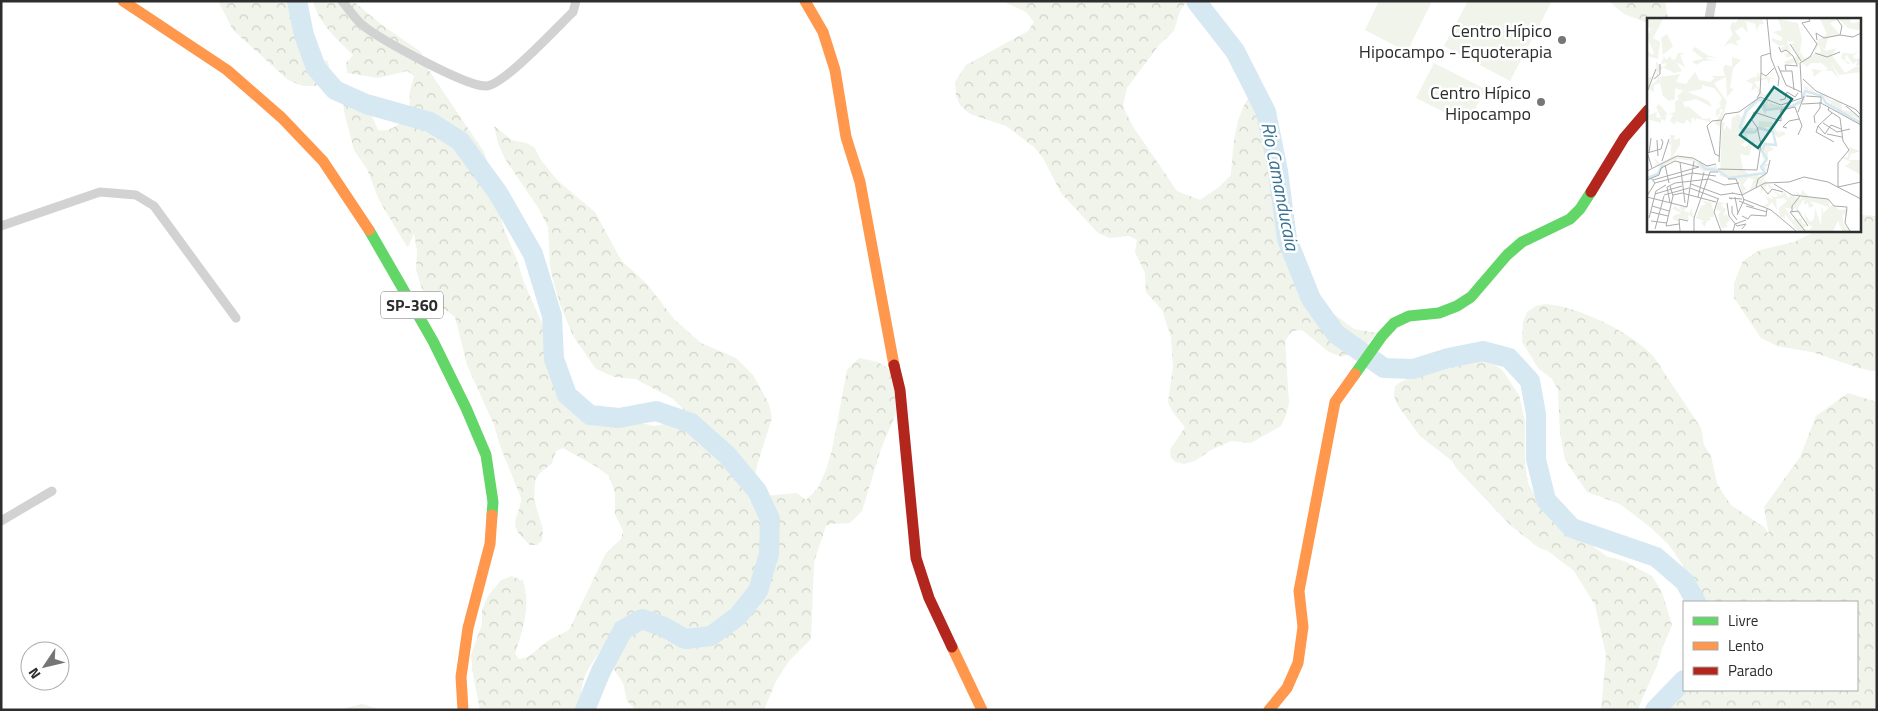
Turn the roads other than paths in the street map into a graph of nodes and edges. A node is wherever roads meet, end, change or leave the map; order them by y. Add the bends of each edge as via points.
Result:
1 (123, 1) edge
2 (342, 1) edge
3 (576, 1) edge
4 (805, 1) edge
5 (1712, 1) edge
6 (1709, 18) edge
7 (1647, 111) edge
8 (1, 226) edge
9 (236, 318) dead end
10 (52, 491) dead end
11 (1, 521) edge
12 (462, 710) edge
13 (982, 710) edge
14 (1269, 710) edge

1 - 12 street, SP-360 via 227,70 282,118 323,161 365,224 433,341 466,408 486,455 493,502 490,544 468,628 461,677
2 - 3 street via 363,26 423,61 476,85 488,86 510,73 573,12
4 - 13 street via 823,32 836,70 846,137 860,182 900,390 916,558 929,598
5 - 6 street
7 - 14 street via 1624,138 1580,209 1570,219 1522,242 1471,297 1458,306 1439,313 1409,316 1394,323 1336,402 1299,590 1304,618 1301,656 1289,685
8 - 9 street via 100,192 136,195 154,206
10 - 11 street

